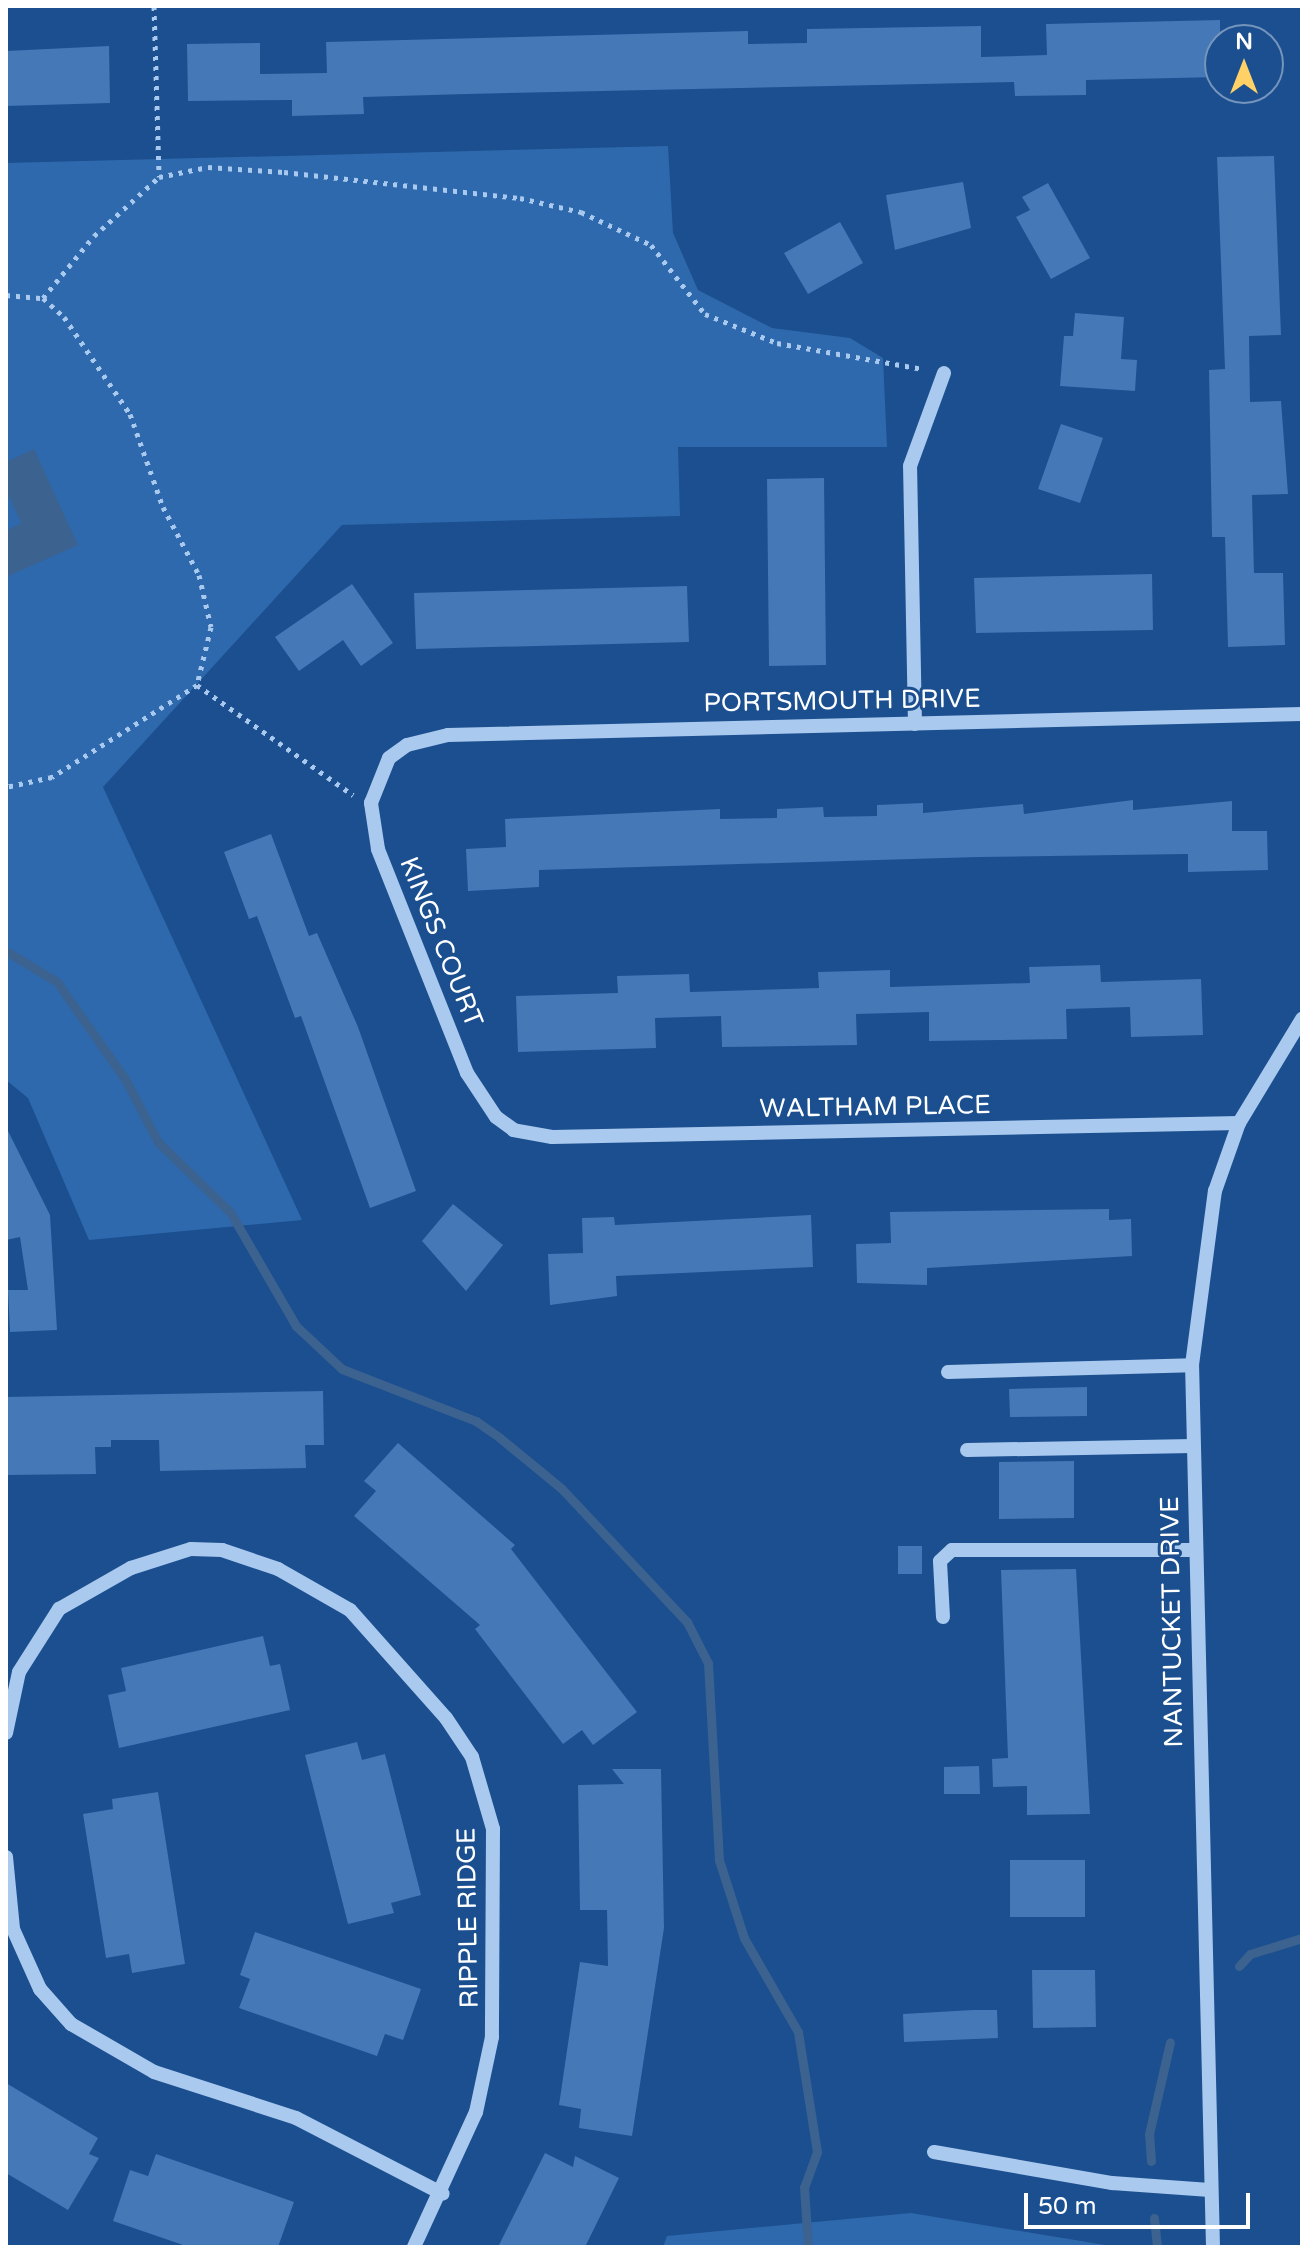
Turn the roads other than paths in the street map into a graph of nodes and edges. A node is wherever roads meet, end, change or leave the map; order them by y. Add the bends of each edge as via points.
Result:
1 (944, 373) road end
2 (1302, 714) edge
3 (915, 724) junction
4 (371, 803) joint
5 (1302, 1019) edge
6 (1239, 1123) junction
7 (514, 1130) joint
8 (1192, 1365) junction
9 (948, 1372) dead end
10 (1193, 1446) junction
11 (967, 1450) dead end
12 (1195, 1550) junction
13 (943, 1617) dead end
14 (6, 1733) edge
15 (6, 1857) edge
16 (10, 1930) edge
17 (934, 2152) dead end
18 (1210, 2190) junction
19 (443, 2194) junction
20 (414, 2247) edge
21 (1213, 2247) edge

1 - 3 street via 910,466
2 - 3 street, PORTSMOUTH DRIVE
3 - 4 street, PORTSMOUTH DRIVE via 448,735 407,745 389,758
4 - 7 street, KINGS COURT via 378,849 467,1073 496,1117
5 - 6 street, NANTUCKET DRIVE
6 - 7 street, WALTHAM PLACE via 552,1137
6 - 8 street, NANTUCKET DRIVE via 1205,1236
8 - 9 street
8 - 10 street, NANTUCKET DRIVE
10 - 11 street
10 - 12 street, NANTUCKET DRIVE
12 - 13 street via 952,1550 940,1561
12 - 18 street, NANTUCKET DRIVE
14 - 19 street, RIPPLE RIDGE via 19,1672 59,1609 153,1560 222,1550 306,1582 350,1610 472,1757 493,1829 492,2037 476,2112
15 - 16 street
16 - 19 street via 40,1989 71,2024 111,2051 296,2118
17 - 18 street via 1112,2183
18 - 21 street, NANTUCKET DRIVE
19 - 20 street, RIPPLE RIDGE

